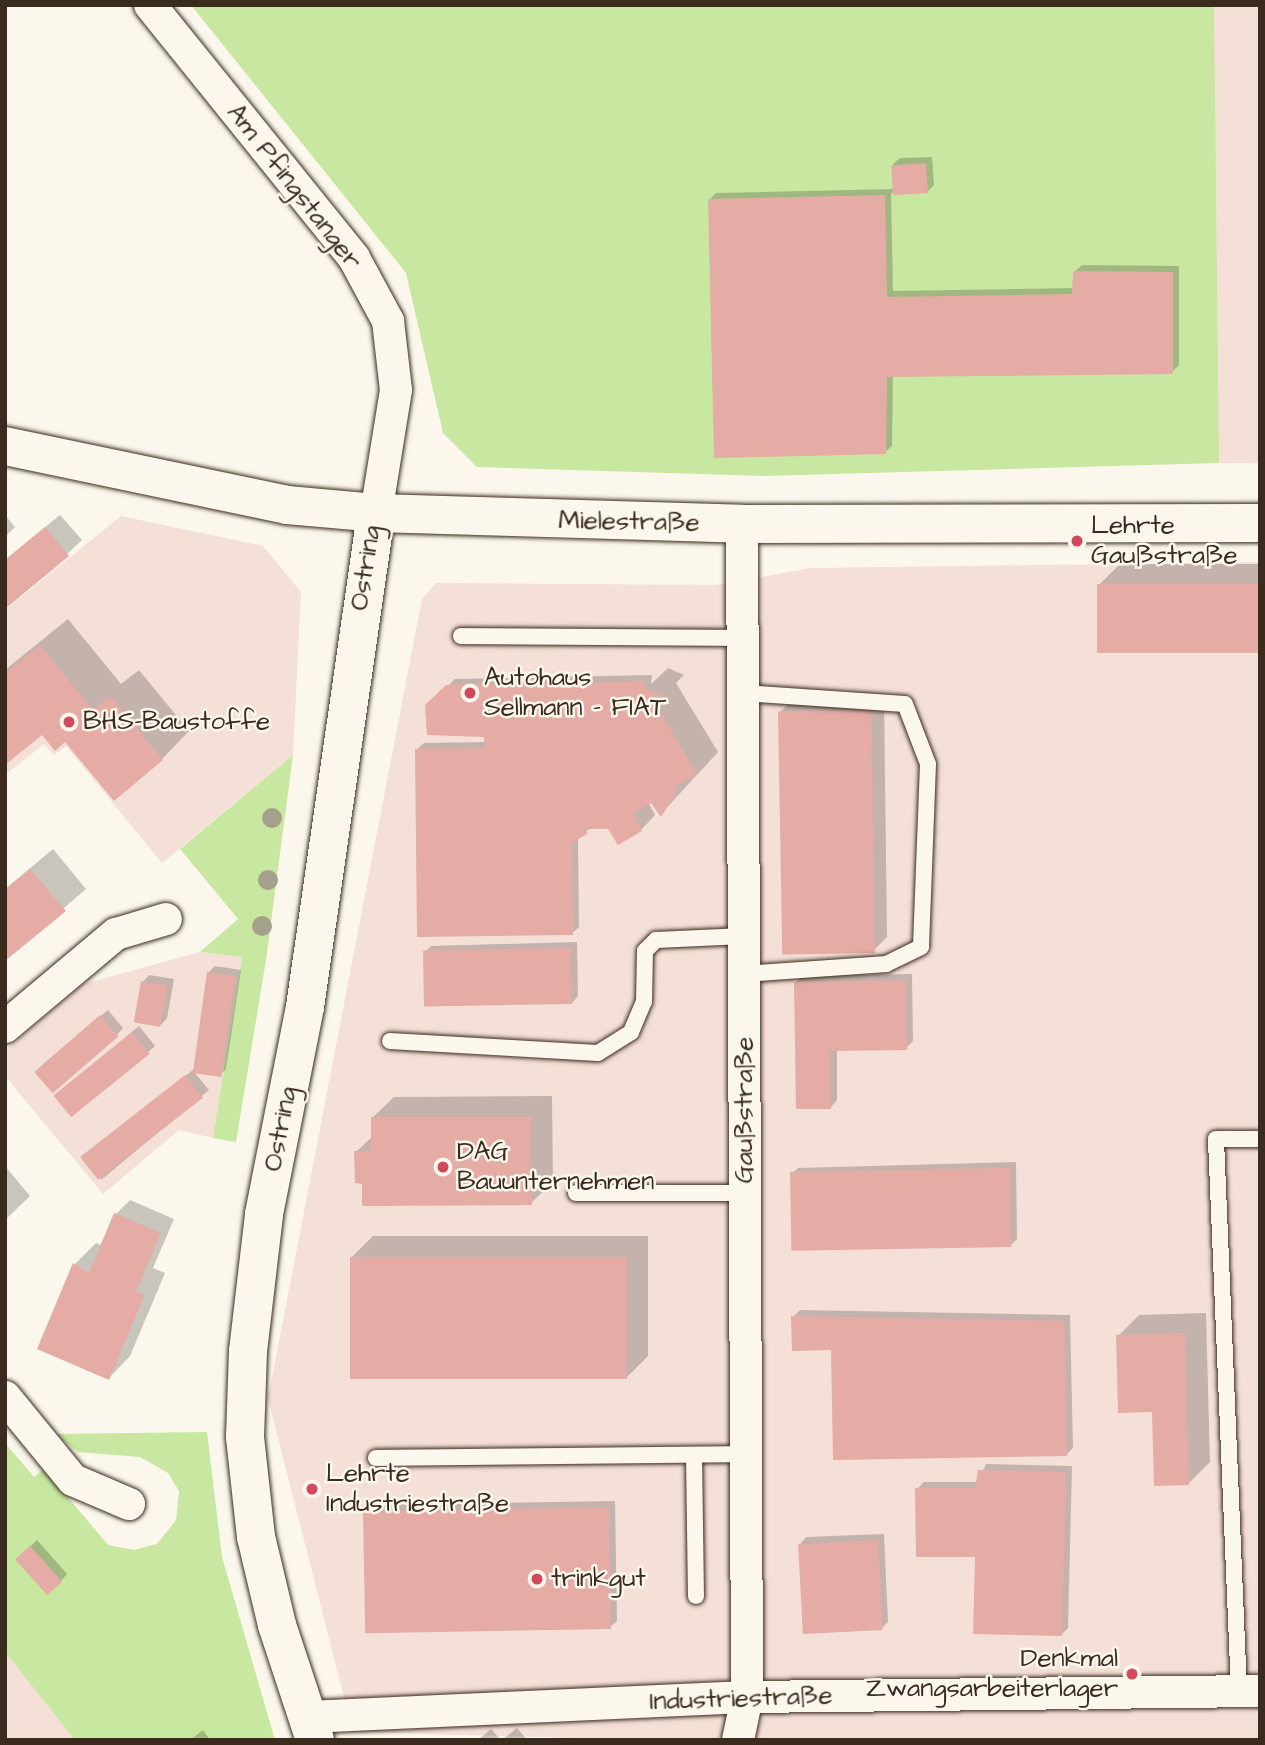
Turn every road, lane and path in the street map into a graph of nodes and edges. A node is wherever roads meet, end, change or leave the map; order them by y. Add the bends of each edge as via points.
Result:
1 (150, 5) edge
2 (5, 446) edge
3 (376, 513) junction
4 (1260, 523) edge
5 (742, 524) junction
6 (461, 636) dead end
7 (743, 638) junction
8 (743, 694) junction
9 (166, 919) dead end
10 (744, 936) junction
11 (744, 974) junction
12 (5, 1027) edge
13 (390, 1041) dead end
14 (1260, 1139) edge
15 (576, 1193) dead end
16 (745, 1193) junction
17 (5, 1397) edge
18 (746, 1454) junction
19 (694, 1455) junction
20 (376, 1458) dead end
21 (129, 1504) dead end
22 (696, 1595) dead end
23 (1250, 1691) edge
24 (747, 1697) junction
25 (311, 1728) edge
26 (738, 1740) edge

1 - 3 street, Am Pfingstanger via 354,258 388,321 396,390
2 - 3 street, Mielestraße via 286,505
3 - 5 street, Mielestraße
3 - 25 street, Ostring via 305,1007 264,1214 248,1352 245,1437 256,1537 277,1625
4 - 5 street, Mielestraße
5 - 7 street, Gaußstraße
6 - 7 lane
7 - 8 street, Gaußstraße
8 - 10 street, Gaußstraße
8 - 11 lane via 905,704 928,764 921,947 886,964
9 - 12 street via 116,934
10 - 11 street, Gaußstraße
10 - 13 lane via 656,940 645,951 644,1002 631,1032 598,1053
11 - 16 street, Gaußstraße
14 - 23 lane via 1216,1139
15 - 16 lane
16 - 18 street, Gaußstraße
17 - 21 street via 73,1480
18 - 19 lane
18 - 24 street, Gaußstraße
19 - 20 lane
19 - 22 lane
23 - 24 street, Industriestraße
24 - 25 street, Industriestraße
24 - 26 street, Gaußstraße

